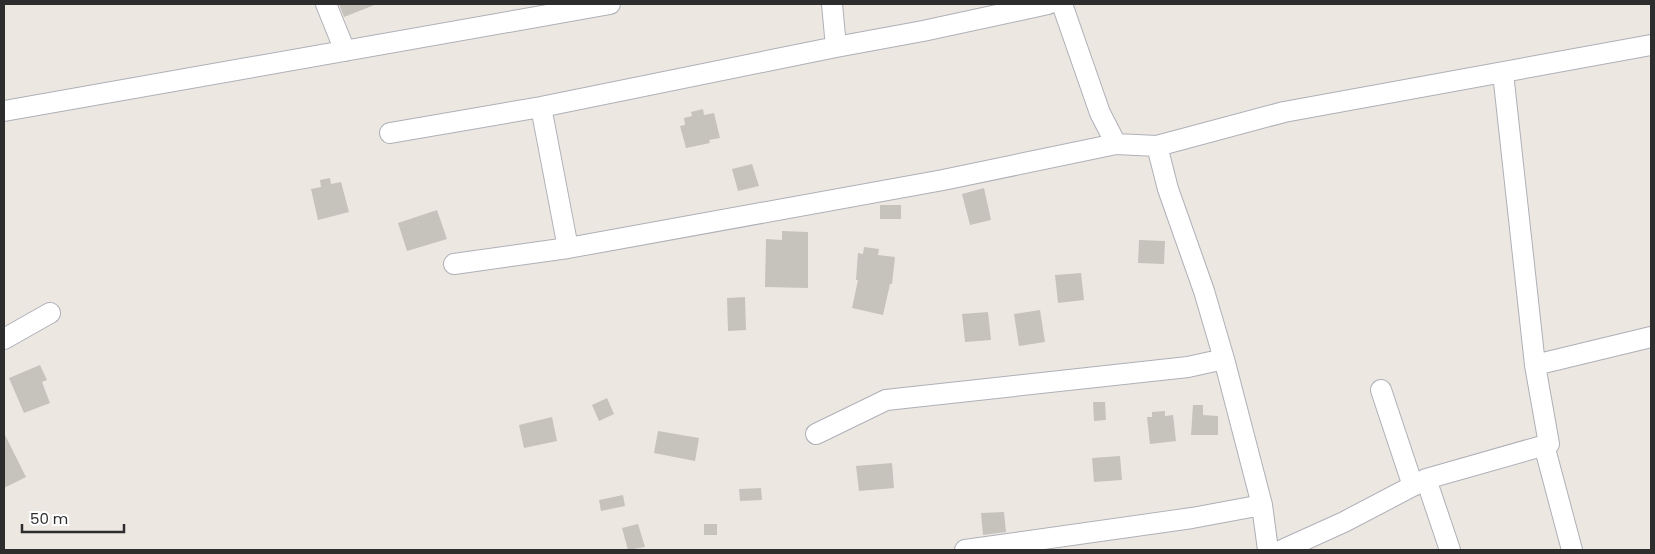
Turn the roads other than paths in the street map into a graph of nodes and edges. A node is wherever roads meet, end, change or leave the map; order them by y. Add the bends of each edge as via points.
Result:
1 (326, 4) edge
2 (610, 4) edge
3 (832, 4) edge
4 (1048, 4) edge
5 (1062, 4) edge
6 (1651, 44) edge
7 (836, 46) junction
8 (345, 51) junction
9 (1503, 73) junction
10 (541, 107) junction
11 (4, 111) edge
12 (390, 133) dead end
13 (1116, 144) junction
14 (1157, 146) junction
15 (568, 248) junction
16 (454, 264) dead end
17 (50, 313) dead end
18 (1651, 337) edge
19 (4, 339) edge
20 (1224, 360) junction
21 (1534, 365) junction
22 (1381, 390) dead end
23 (816, 434) dead end
24 (1544, 445) junction
25 (1419, 482) junction
26 (1262, 505) junction
27 (964, 550) edge
28 (1268, 550) edge
29 (1282, 550) edge
30 (1450, 550) edge
31 (1572, 550) edge

1 - 8 street
2 - 8 street
3 - 7 street
4 - 7 street
5 - 13 street via 1100,113
6 - 9 street
7 - 10 street
8 - 11 street
9 - 14 street via 1284,112
9 - 21 street
10 - 12 street
10 - 15 street
13 - 14 street
13 - 15 street via 943,180
14 - 20 street
15 - 16 street
17 - 19 street
18 - 21 street
20 - 23 street via 1188,367 886,400
20 - 26 street
21 - 24 street via 1549,444
22 - 25 street
24 - 25 street
24 - 31 street
25 - 29 street
25 - 30 street
26 - 27 street
26 - 28 street

